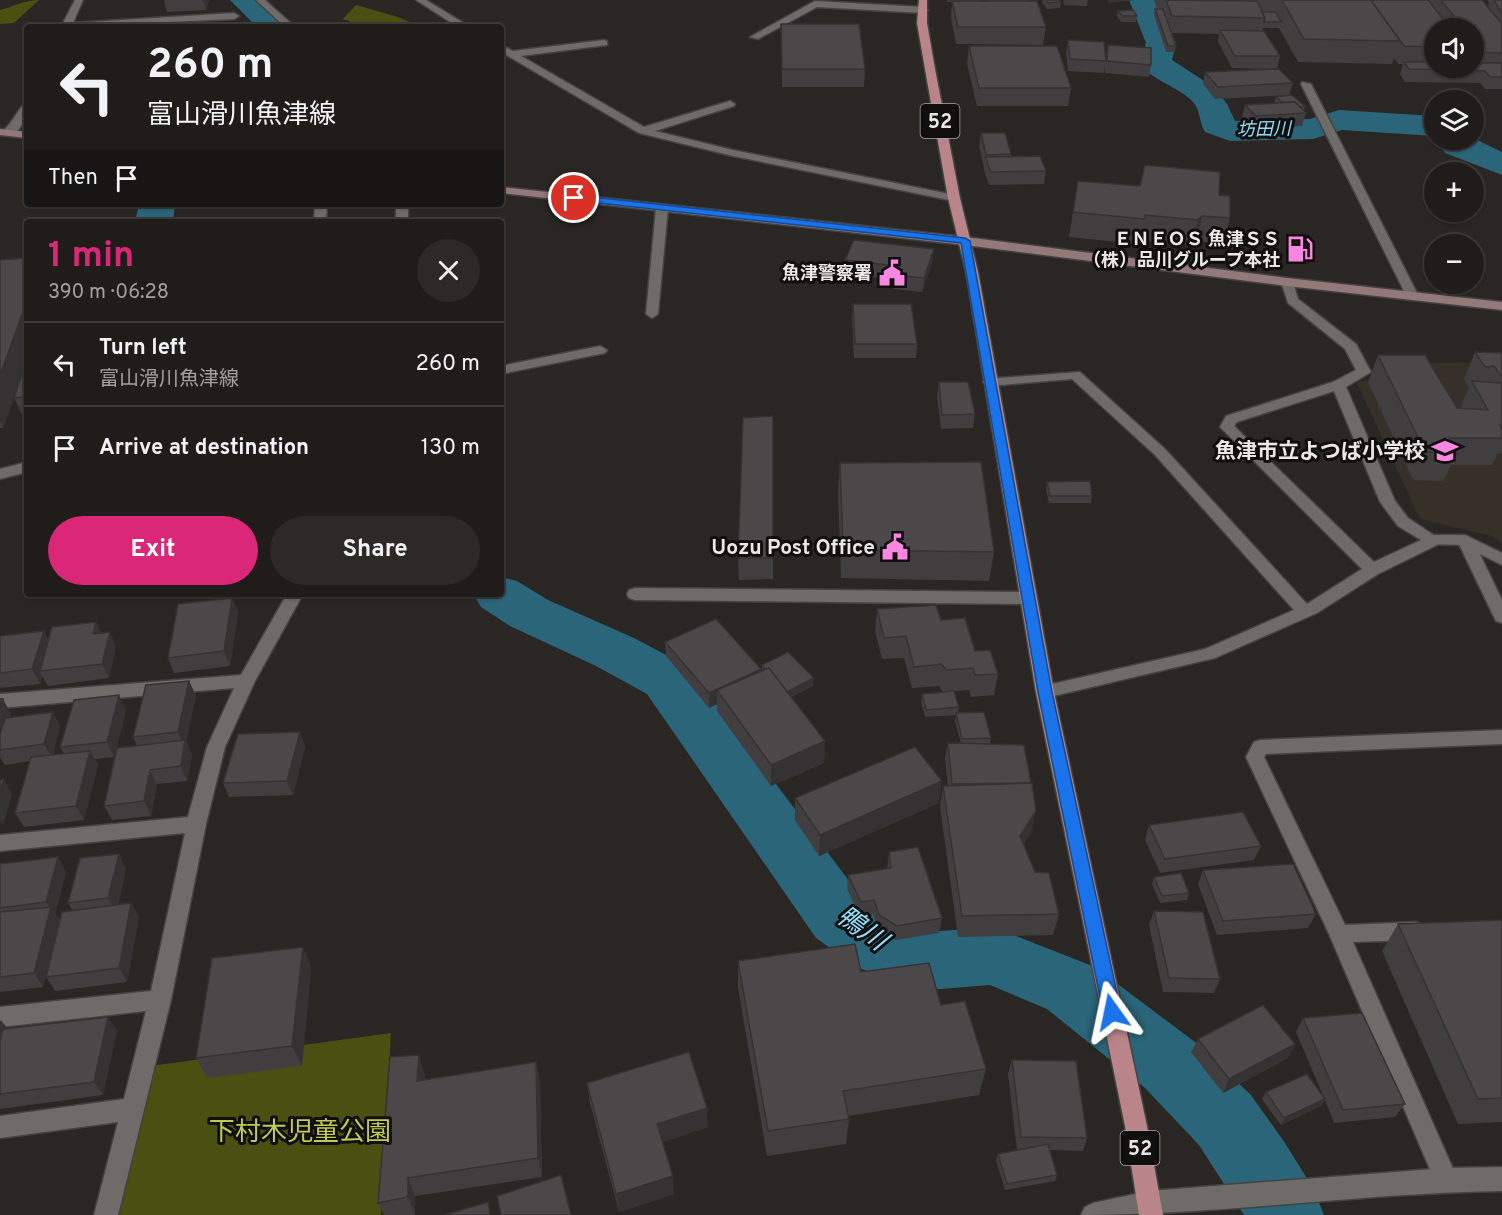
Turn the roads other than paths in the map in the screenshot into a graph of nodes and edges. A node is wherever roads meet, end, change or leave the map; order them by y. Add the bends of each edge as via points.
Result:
1 (79, 0) edge
2 (260, 0) edge
3 (420, 0) edge
4 (923, 5) edge
5 (234, 16) dead end
6 (67, 24) edge
7 (112, 24) edge
8 (287, 24) edge
9 (460, 24) edge
10 (755, 37) dead end
11 (603, 43) dead end
12 (504, 50) edge
13 (517, 57) junction
14 (504, 62) edge
15 (1306, 84) dead end
16 (730, 104) dead end
17 (24, 111) edge
18 (643, 131) junction
19 (2, 134) edge
20 (24, 135) edge
21 (504, 190) edge
22 (954, 198) junction
23 (662, 208) junction
24 (965, 241) junction
25 (1287, 282) junction
26 (1412, 295) junction
27 (1502, 306) edge
28 (652, 314) dead end
29 (600, 350) dead end
30 (504, 369) edge
31 (990, 382) junction
32 (1338, 385) junction
33 (24, 468) edge
34 (0, 474) edge
35 (1433, 540) junction
36 (1466, 540) junction
37 (1502, 560) edge
38 (1372, 570) junction
39 (635, 594) dead end
40 (293, 597) edge
41 (1028, 598) junction
42 (1305, 612) junction
43 (1502, 617) edge
44 (246, 681) junction
45 (1045, 692) junction
46 (0, 701) edge
47 (1502, 738) edge
48 (196, 824) junction
49 (0, 843) edge
50 (1432, 930) edge
51 (1339, 934) junction
52 (160, 1000) junction
53 (0, 1017) edge
54 (133, 1109) junction
55 (0, 1128) edge
56 (1502, 1179) edge
57 (1446, 1180) junction
58 (1150, 1209) edge
59 (106, 1215) edge
60 (1094, 1215) edge

1 - 6 street
2 - 8 street
3 - 9 street
4 - 10 street via 814,3
4 - 22 main road, 52 via 922,23
5 - 7 street
11 - 13 street
12 - 13 street
13 - 14 street
13 - 18 street
15 - 26 street
16 - 18 street
17 - 19 street via 18,124
18 - 22 street
19 - 20 main road
21 - 23 main road
22 - 24 main road, 52
23 - 24 main road
23 - 28 street
24 - 25 main road
24 - 31 main road, 52
25 - 26 main road
25 - 32 street via 1292,300 1351,347 1364,372
26 - 27 main road
29 - 30 street
31 - 41 main road, 52
31 - 42 street via 1075,375 1160,452
32 - 35 street via 1388,502 1403,522
32 - 38 street via 1231,419 1227,427
33 - 34 street
35 - 36 street
35 - 38 street
36 - 37 street
36 - 43 street
38 - 42 street
39 - 41 street
40 - 44 street
41 - 45 main road, 52
42 - 45 street via 1209,654
44 - 46 street
44 - 48 street via 216,747
45 - 58 main road, 52
47 - 51 street via 1260,747 1255,757
48 - 49 street
48 - 52 street
50 - 51 street
51 - 57 street
52 - 53 street
52 - 54 street
54 - 55 street
54 - 59 street
56 - 57 street
57 - 58 street
58 - 60 street

